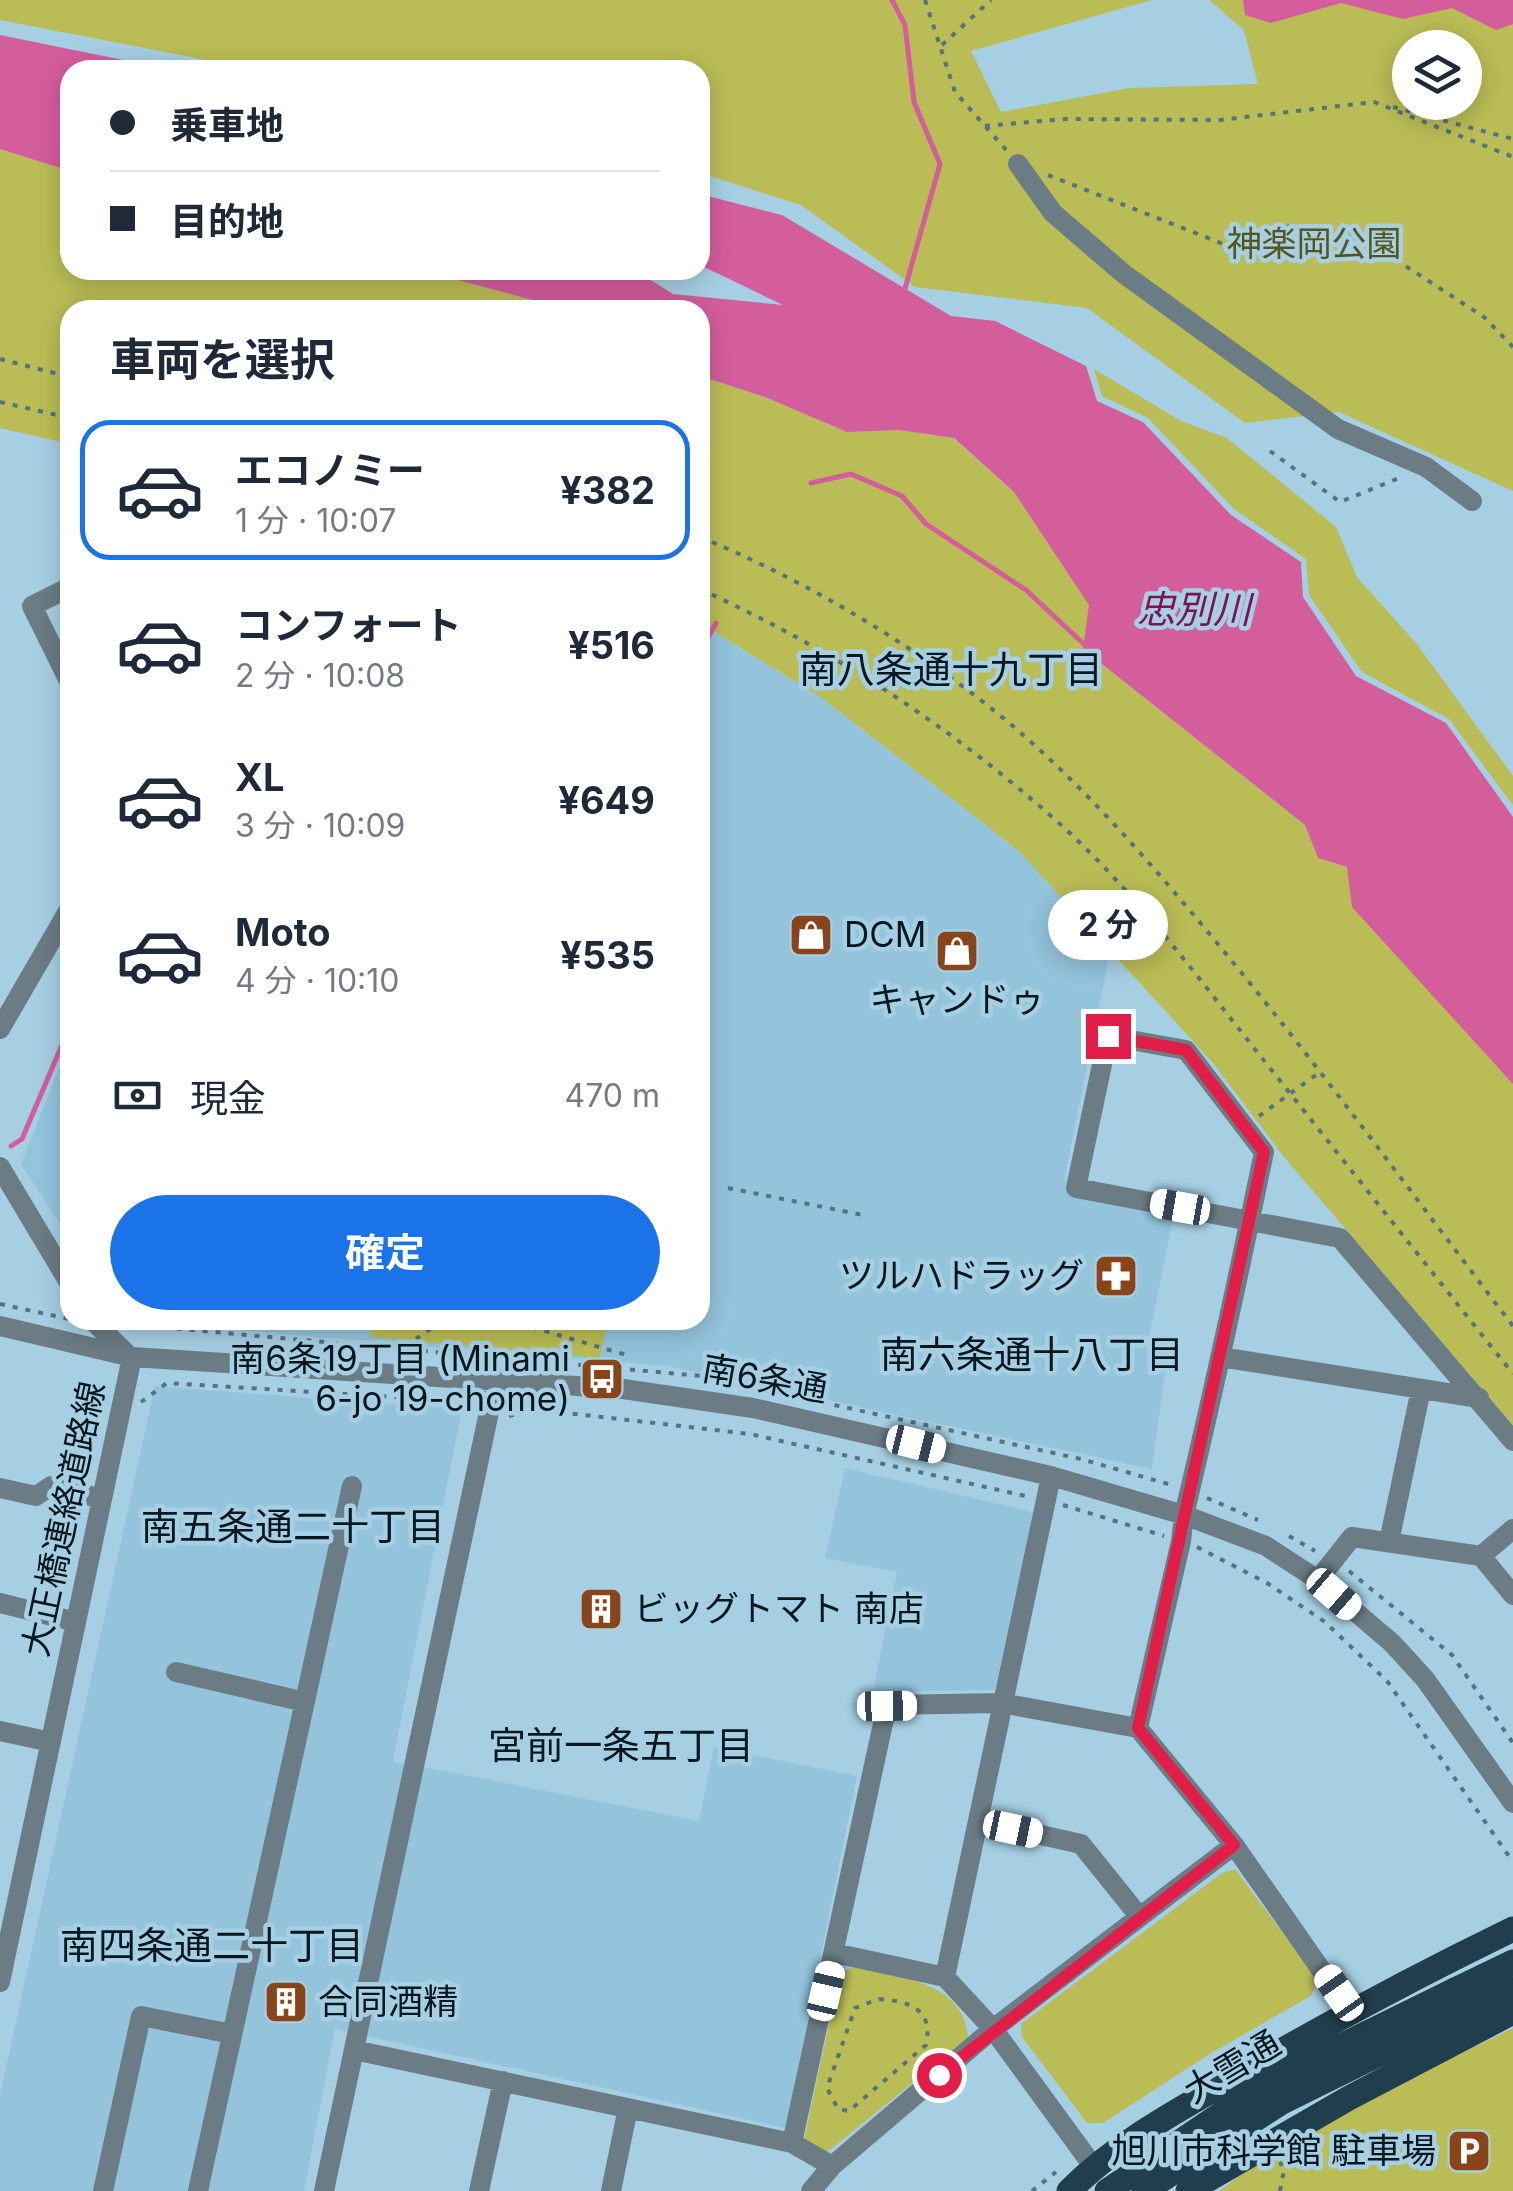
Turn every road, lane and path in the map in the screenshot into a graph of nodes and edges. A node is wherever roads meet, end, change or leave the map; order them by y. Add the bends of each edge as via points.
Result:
1 (924, 0) edge
2 (991, 0) edge
3 (942, 45) junction
4 (1374, 102) junction
5 (985, 126) junction
6 (1513, 139) edge
7 (1513, 157) edge
8 (1018, 164) junction
9 (1513, 347) edge
10 (0, 359) edge
11 (60, 374) edge
12 (0, 402) edge
13 (60, 416) edge
14 (1270, 451) dead end
15 (1426, 467) junction
16 (1472, 501) dead end
17 (710, 541) edge
18 (60, 592) edge
19 (710, 594) edge
20 (60, 663) edge
21 (60, 925) edge
22 (0, 1028) edge
23 (1320, 1072) junction
24 (1291, 1094) junction
25 (1271, 1107) dead end
26 (0, 1167) edge
27 (728, 1188) dead end
28 (868, 1216) dead end
29 (1250, 1220) junction
30 (60, 1280) edge
31 (0, 1304) edge
32 (60, 1317) edge
33 (0, 1326) edge
34 (1513, 1326) edge
35 (103, 1330) edge
36 (428, 1330) edge
37 (541, 1330) edge
38 (630, 1356) dead end
39 (132, 1357) junction
40 (1220, 1357) junction
41 (404, 1374) junction
42 (1513, 1374) edge
43 (496, 1379) junction
44 (1422, 1389) junction
45 (123, 1398) junction
46 (1479, 1398) junction
47 (488, 1413) junction
48 (1513, 1441) edge
49 (1052, 1476) junction
50 (352, 1486) dead end
51 (0, 1488) edge
52 (102, 1500) junction
53 (1184, 1515) junction
54 (1513, 1529) edge
55 (1389, 1542) junction
56 (1480, 1556) junction
57 (1318, 1580) junction
58 (1513, 1594) edge
59 (0, 1603) edge
60 (76, 1622) junction
61 (176, 1672) dead end
62 (305, 1702) junction
63 (1002, 1703) junction
64 (1138, 1728) junction
65 (0, 1731) edge
66 (51, 1742) junction
67 (1509, 1789) edge
68 (978, 1821) junction
69 (1234, 1845) junction
70 (8, 1905) edge
71 (1140, 1916) junction
72 (1513, 1929) edge
73 (834, 1953) junction
74 (1449, 1960) junction
75 (1513, 1962) edge
76 (945, 1977) junction
77 (0, 1982) edge
78 (1513, 1988) edge
79 (918, 2008) joint
80 (1470, 2008) junction
81 (1350, 2011) junction
82 (1513, 2012) edge
83 (992, 2029) junction
84 (232, 2034) junction
85 (354, 2050) junction
86 (503, 2081) junction
87 (628, 2108) junction
88 (792, 2143) junction
89 (1275, 2153) dead end
90 (832, 2166) junction
91 (1093, 2166) junction
92 (104, 2191) edge
93 (198, 2191) edge
94 (324, 2191) edge
95 (478, 2191) edge
96 (611, 2191) edge
97 (810, 2191) edge
98 (1069, 2191) edge
99 (1107, 2191) edge
100 (1144, 2191) edge
101 (1188, 2191) edge
102 (1280, 2191) edge

1 - 3 path
2 - 3 path
3 - 5 path via 955,92
4 - 5 path via 1220,120
4 - 6 path
4 - 7 path
5 - 8 path
8 - 9 path via 1246,253 1291,225 1368,242 1484,317
8 - 15 street via 1054,213 1124,274 1338,429
10 - 11 path
12 - 13 path
14 - 15 path via 1340,502
15 - 16 street
17 - 23 path via 830,600 994,710 1114,822
18 - 20 street via 32,606
19 - 24 path via 891,690 1063,827 1134,901
21 - 22 street
23 - 24 path
23 - 34 path
24 - 25 path
24 - 42 path
26 - 30 street
27 - 28 path
29 - 29 street via 1076,1188 1108,1036 1186,1050 1264,1152
29 - 40 street
29 - 46 street via 1340,1238
31 - 32 path
33 - 39 street, 南6条通
35 - 39 street, 大正橋連絡道路線
36 - 41 path via 413,1340
37 - 38 path
39 - 41 street, 南6条通
39 - 45 street, 大正橋連絡道路線
40 - 44 street
40 - 53 street
41 - 43 street, 南6条通
43 - 47 street
43 - 49 street, 南6条通 via 753,1408
44 - 46 street
44 - 55 street
45 - 47 path via 143,1403 167,1383 458,1401 468,1411
45 - 52 street, 大正橋連絡道路線
46 - 48 street
47 - 85 street
49 - 53 street, 南6条通
49 - 63 street
50 - 62 street
51 - 52 street via 36,1496 51,1486
52 - 60 street, 大正橋連絡道路線
53 - 57 street, 南6条通 via 1266,1546
53 - 64 street
54 - 56 street
55 - 56 street
55 - 57 street via 1352,1537
56 - 58 street
57 - 67 street, 南6条通 via 1425,1679
59 - 60 street
60 - 66 street, 大正橋連絡道路線
61 - 62 street
62 - 84 street
63 - 64 street
63 - 68 street
63 - 73 street via 887,1706
64 - 69 street
65 - 66 street
66 - 70 street, 大正橋連絡道路線
68 - 71 street via 1081,1844
68 - 76 street
69 - 71 street
69 - 81 street
70 - 77 street, 大正橋連絡道路線
71 - 83 street
72 - 74 main road
73 - 76 street
73 - 88 street
74 - 80 main road via 1478,1968 1496,2012
74 - 81 main road
75 - 80 main road, bridge
76 - 83 street
78 - 80 main road, bridge
79 - 79 path via 879,1999 855,2008 829,2074 827,2088 838,2109 849,2111 926,2045 928,2021
80 - 82 main road
80 - 99 main road, 大雪通 via 1270,2081
80 - 100 main road, 大雪通 via 1282,2102
80 - 101 main road
81 - 91 main road
83 - 90 street
83 - 91 street
84 - 92 street via 141,2016
84 - 93 street
85 - 86 street
85 - 94 street
86 - 87 street
86 - 95 street
87 - 88 street
87 - 96 street
88 - 90 street
89 - 102 path via 1284,2170
90 - 97 street
91 - 98 main road

